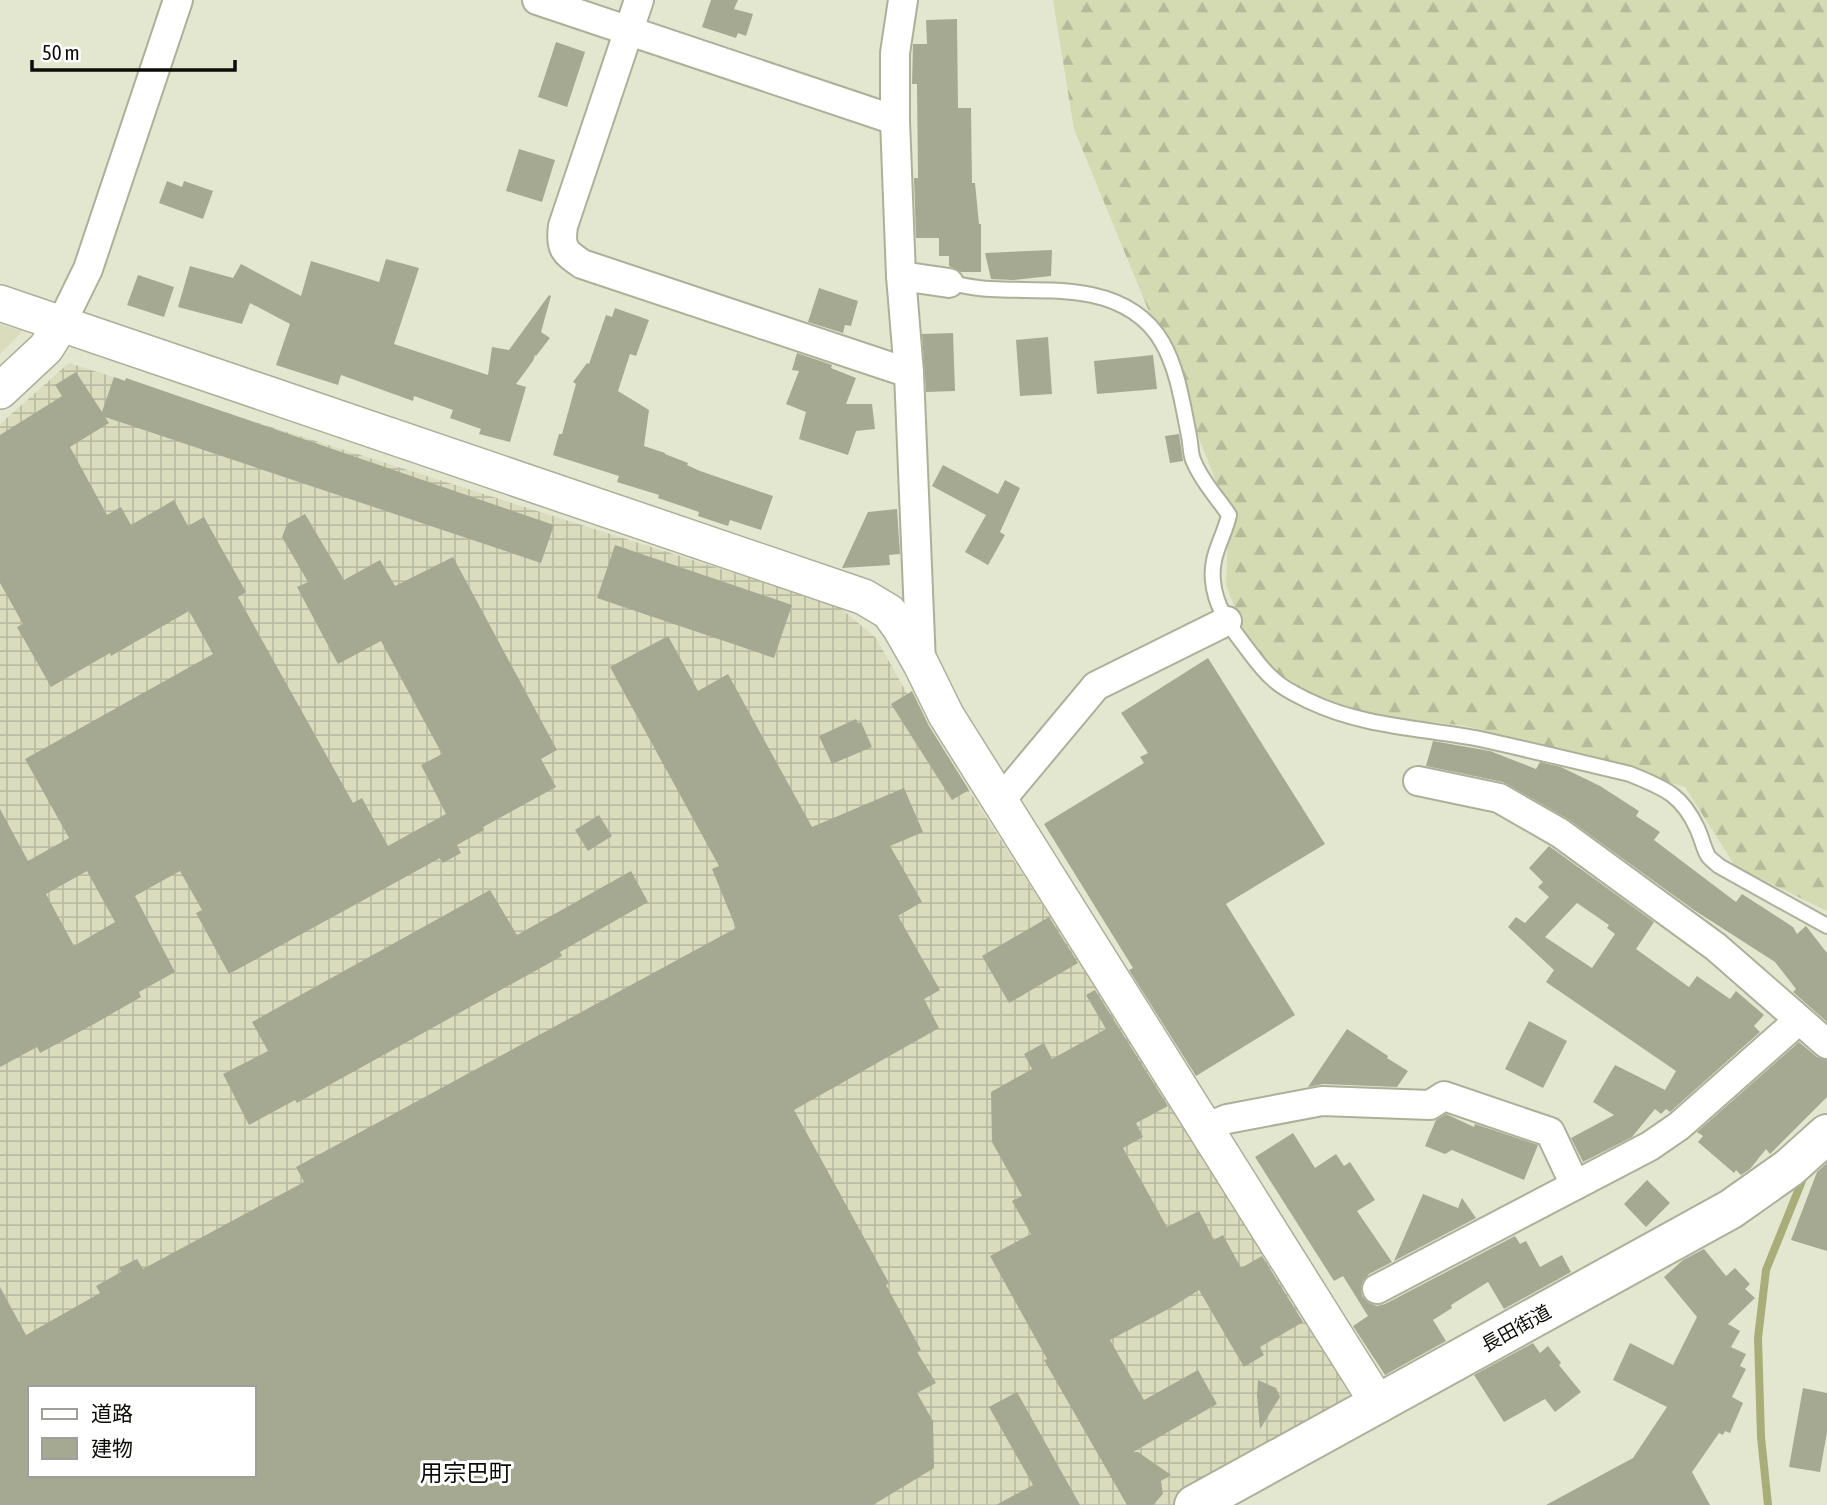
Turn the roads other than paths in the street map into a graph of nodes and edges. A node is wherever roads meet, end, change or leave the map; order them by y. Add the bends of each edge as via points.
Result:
1 (178, 0) edge
2 (537, 0) edge
3 (639, 0) edge
4 (903, 0) edge
5 (628, 31) junction
6 (895, 120) junction
7 (901, 276) junction
8 (948, 283) joint
9 (0, 303) edge
10 (61, 324) junction
11 (909, 373) junction
12 (0, 391) edge
13 (1227, 621) junction
14 (921, 664) junction
15 (1418, 781) dead end
16 (1000, 801) junction
17 (1827, 926) edge
18 (1799, 1020) junction
19 (1827, 1044) edge
20 (1205, 1128) junction
21 (1827, 1134) edge
22 (1575, 1185) junction
23 (1377, 1289) dead end
24 (1379, 1405) junction
25 (1194, 1505) edge

1 - 10 street via 88,270
2 - 5 street
3 - 5 street
4 - 6 street via 895,53
5 - 6 street
5 - 11 street via 563,226 561,240 570,256 582,264
6 - 7 street
7 - 8 street
7 - 11 street
8 - 13 lane via 1092,295 1119,303 1159,336 1178,377 1193,461 1229,515 1212,578
9 - 10 street
10 - 12 street via 46,348
10 - 14 street via 864,597 889,612
11 - 14 street
13 - 16 street via 1096,686
13 - 17 lane via 1274,680 1328,710 1558,757 1653,784 1683,803 1707,856 1719,866
14 - 16 street via 946,715
15 - 18 street via 1499,798 1560,833 1716,947
16 - 20 street
18 - 19 street
18 - 22 street via 1679,1126
20 - 22 street via 1227,1119 1322,1101 1430,1105 1444,1096 1550,1132
20 - 24 street
21 - 24 main road, 長田街道 via 1731,1209
22 - 23 street
24 - 25 main road, 長田街道

